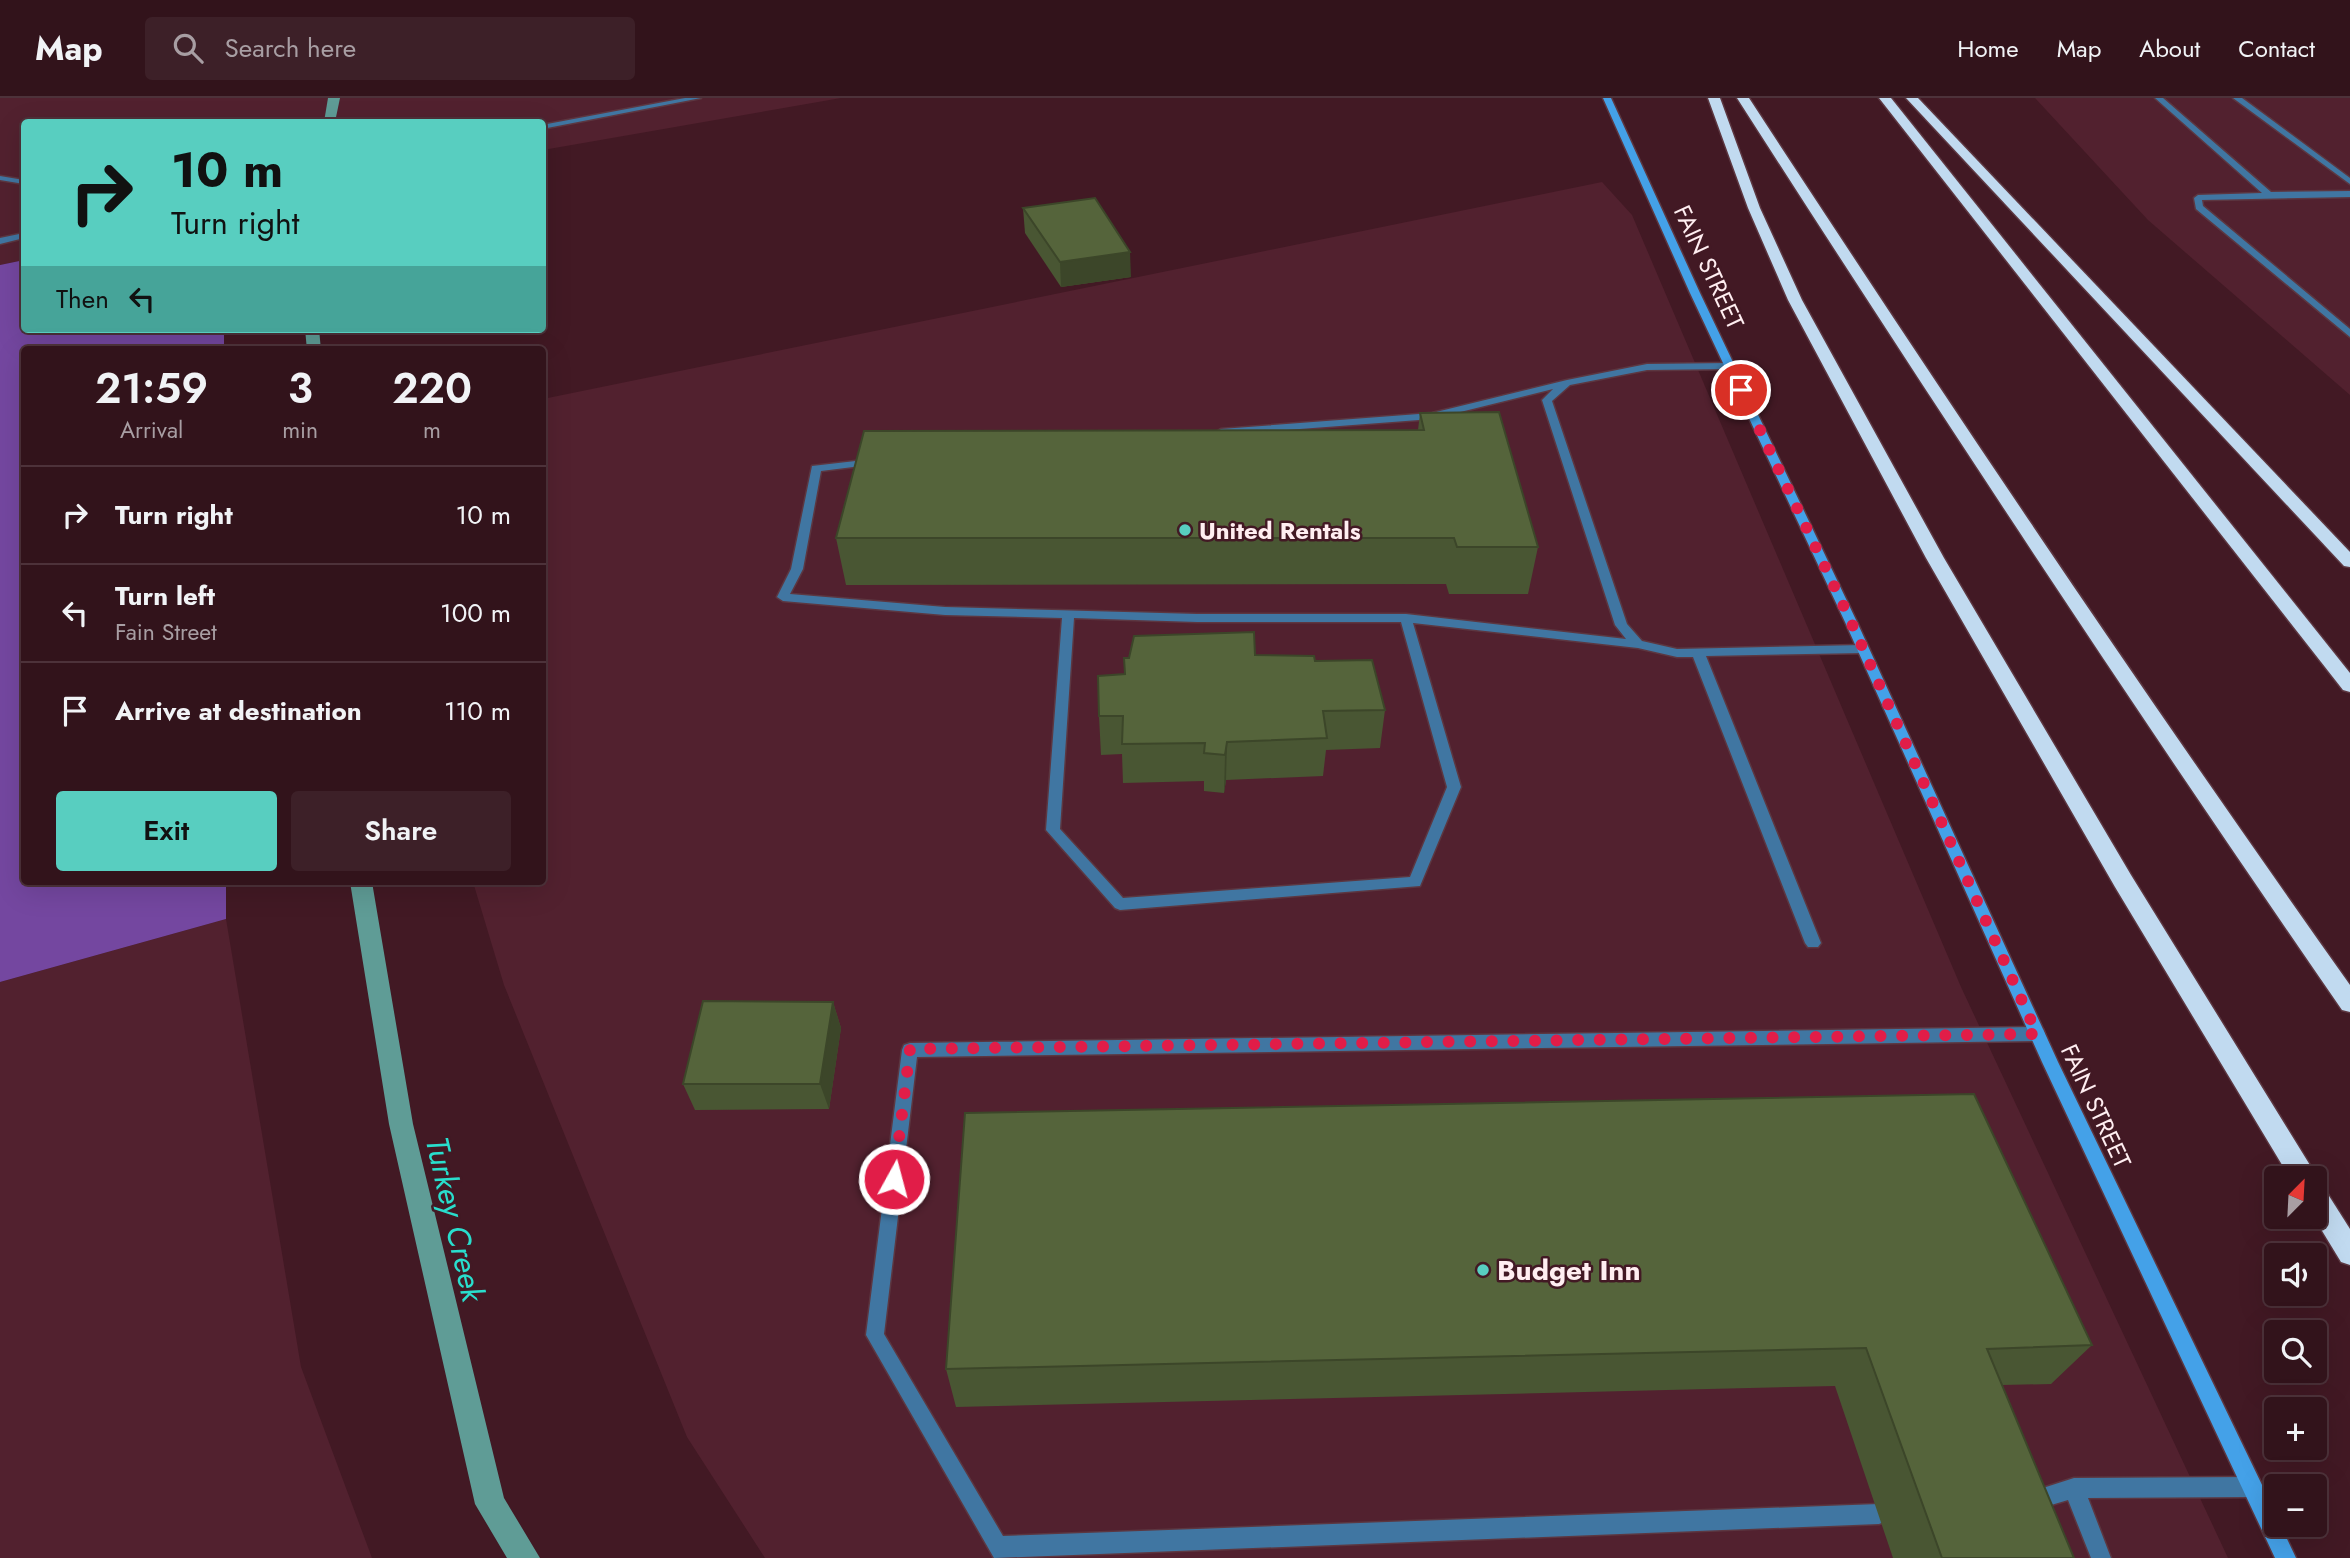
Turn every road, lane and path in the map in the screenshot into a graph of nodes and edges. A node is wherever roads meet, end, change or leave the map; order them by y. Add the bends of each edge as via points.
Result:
1 (697, 98) edge
2 (1607, 98) edge
3 (1714, 98) edge
4 (1743, 98) edge
5 (1885, 98) edge
6 (1912, 98) edge
7 (2159, 98) edge
8 (2237, 98) edge
9 (546, 126) edge
10 (0, 177) edge
11 (21, 181) edge
12 (2350, 181) edge
13 (2350, 194) edge
14 (2269, 195) junction
15 (21, 237) edge
16 (0, 241) edge
17 (2350, 334) edge
18 (1730, 366) junction
19 (1567, 383) junction
20 (1212, 432) edge
21 (884, 461) edge
22 (2350, 562) edge
23 (1068, 614) junction
24 (1406, 618) junction
25 (1638, 644) junction
26 (1863, 649) junction
27 (1698, 653) junction
28 (2350, 686) edge
29 (1813, 943) dead end
30 (2350, 1003) edge
31 (2037, 1034) junction
32 (2297, 1166) edge
33 (2328, 1217) edge
34 (2350, 1253) edge
35 (2252, 1487) junction
36 (2074, 1488) junction
37 (2012, 1507) edge
38 (1879, 1514) dead end
39 (1002, 1552) edge
40 (2101, 1558) edge
41 (2287, 1558) edge

1 - 9 lane
2 - 18 street, FAIN STREET
3 - 32 highway via 1754,208 1796,300 1935,558 2123,881
4 - 30 highway via 2174,752
5 - 28 highway
6 - 22 highway
7 - 14 lane
8 - 12 lane
10 - 11 lane
13 - 14 lane
14 - 17 lane via 2198,198 2199,207
15 - 16 lane
18 - 19 lane via 1647,367
18 - 26 street, FAIN STREET
19 - 20 lane via 1432,416
19 - 25 lane via 1547,400 1620,625
21 - 23 lane via 816,468 797,569 783,597 945,611
23 - 24 lane
23 - 24 lane via 1053,830 1120,904 1415,882 1454,787
24 - 25 lane
25 - 27 lane
26 - 27 lane
26 - 31 street, FAIN STREET
27 - 29 lane
31 - 35 street, FAIN STREET
31 - 39 lane via 910,1049 875,1335
33 - 34 highway
35 - 36 lane
35 - 41 street, FAIN STREET
36 - 37 lane
36 - 40 lane
38 - 39 lane

